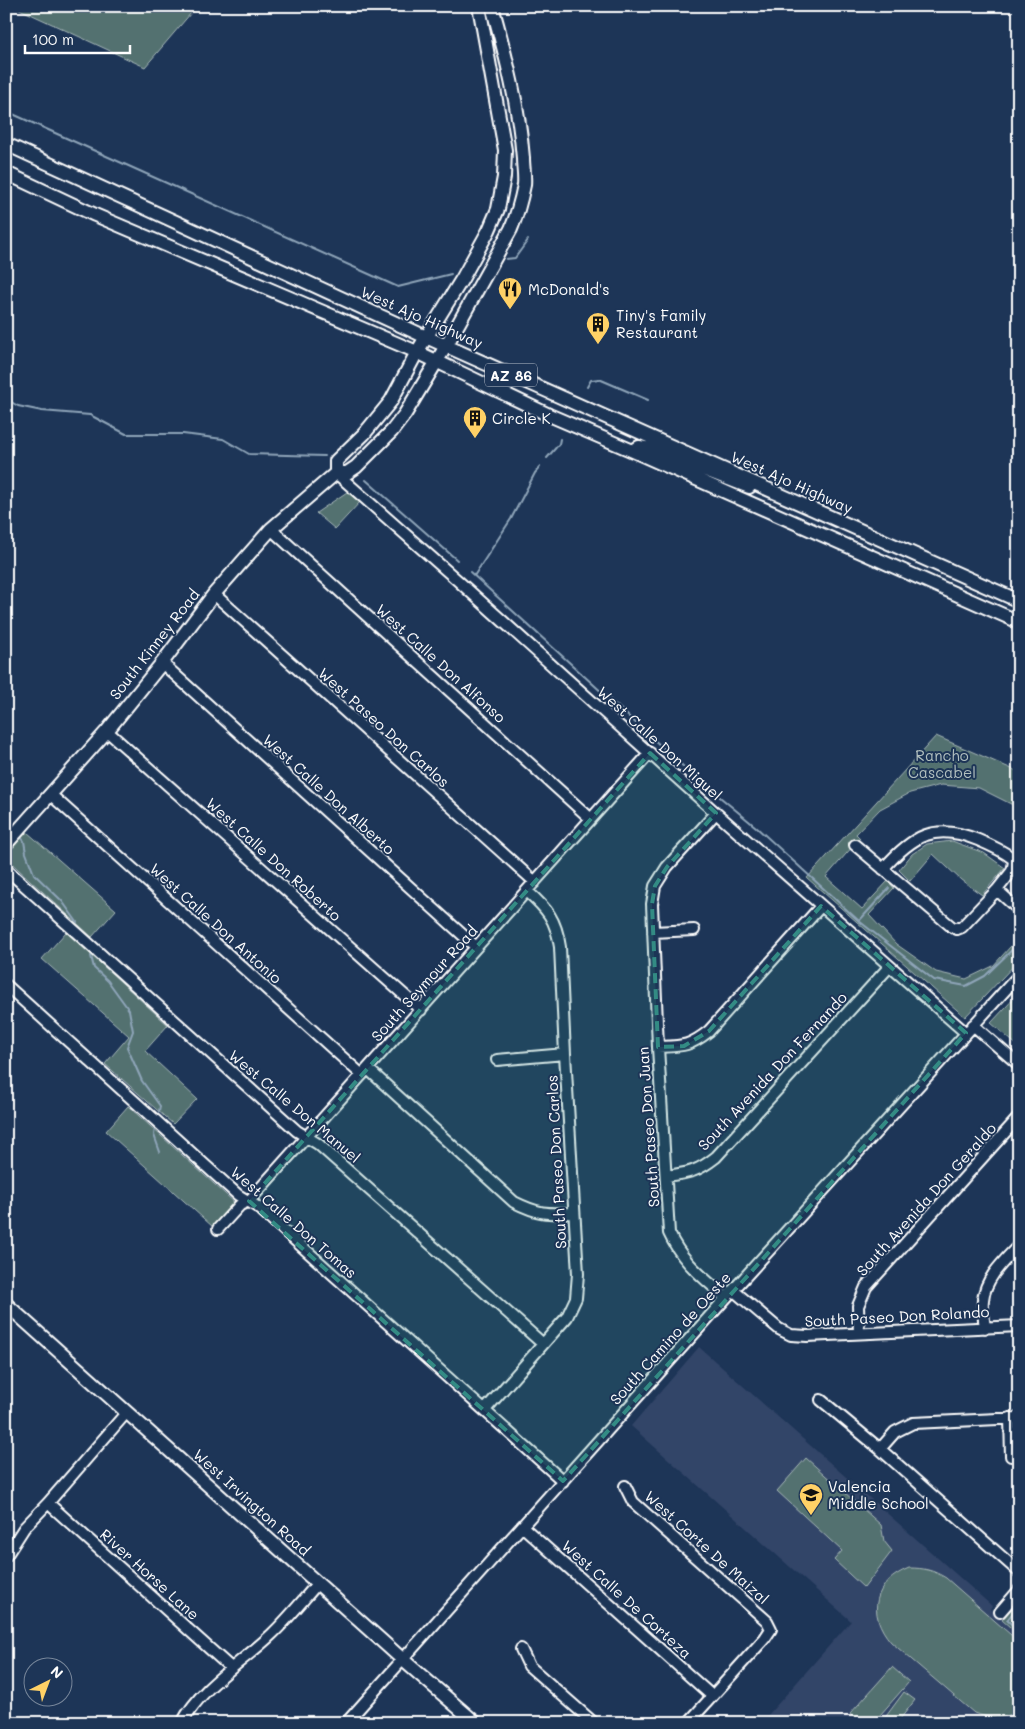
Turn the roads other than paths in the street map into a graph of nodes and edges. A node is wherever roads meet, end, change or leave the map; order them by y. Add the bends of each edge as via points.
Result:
1 (480, 6) edge
2 (492, 6) edge
3 (6, 144) edge
4 (6, 173) edge
5 (426, 337) junction
6 (446, 346) junction
7 (417, 352) junction
8 (436, 362) junction
9 (633, 451) junction
10 (336, 473) junction
11 (778, 493) junction
12 (271, 529) junction
13 (214, 594) junction
14 (1019, 601) edge
15 (1019, 622) edge
16 (162, 663) junction
17 (107, 731) junction
18 (650, 753) junction
19 (50, 794) junction
20 (716, 813) junction
21 (591, 819) junction
22 (6, 844) edge
23 (855, 845) dead end
24 (1017, 862) edge
25 (6, 868) edge
26 (883, 869) junction
27 (534, 882) junction
28 (996, 890) junction
29 (527, 891) junction
30 (821, 906) junction
31 (1019, 910) edge
32 (694, 930) dead end
33 (653, 932) junction
34 (476, 948) junction
35 (889, 967) junction
36 (1019, 975) edge
37 (6, 986) edge
38 (421, 1010) junction
39 (973, 1025) junction
40 (966, 1033) junction
41 (658, 1047) junction
42 (565, 1054) junction
43 (497, 1060) dead end
44 (1019, 1065) edge
45 (365, 1072) junction
46 (1019, 1116) edge
47 (307, 1137) junction
48 (666, 1176) junction
49 (249, 1201) junction
50 (573, 1213) junction
51 (218, 1229) dead end
52 (1019, 1245) edge
53 (733, 1290) junction
54 (726, 1298) junction
55 (6, 1304) edge
56 (1019, 1326) edge
57 (984, 1328) junction
58 (859, 1333) junction
59 (543, 1344) junction
60 (821, 1400) dead end
61 (485, 1410) junction
62 (127, 1412) junction
63 (1015, 1418) edge
64 (880, 1450) junction
65 (1011, 1456) dead end
66 (563, 1480) junction
67 (625, 1486) dead end
68 (48, 1503) junction
69 (522, 1526) junction
70 (6, 1556) edge
71 (1019, 1572) edge
72 (318, 1583) junction
73 (1019, 1590) edge
74 (1000, 1612) dead end
75 (521, 1649) dead end
76 (402, 1659) junction
77 (231, 1668) junction
78 (712, 1696) junction
79 (182, 1723) edge
80 (346, 1723) edge
81 (476, 1723) edge
82 (594, 1723) edge
83 (688, 1723) edge

1 - 5 main road, South Kinney Road via 505,150 504,177 498,209 489,230
2 - 6 main road, South Kinney Road via 506,56 522,141 524,183 511,229
3 - 5 main road, West Ajo Highway / AZ 86
4 - 7 main road, AZ 86 via 95,215
5 - 6 main road, West Ajo Highway / AZ 86
5 - 7 main road, South Kinney Road
6 - 8 main road, South Kinney Road
6 - 11 main road, West Ajo Highway / AZ 86
7 - 8 main road, AZ 86
7 - 10 main road, South Kinney Road via 378,419 336,461
8 - 9 main road, AZ 86
8 - 10 main road, South Kinney Road via 392,431 347,473
9 - 11 main road via 639,447 651,449 736,484
9 - 15 main road, AZ 86
10 - 12 main road, South Kinney Road
10 - 18 street, West Calle Don Miguel
11 - 14 main road, West Ajo Highway / AZ 86
12 - 13 main road, South Kinney Road
12 - 21 street, West Calle Don Alfonso
13 - 16 main road, South Kinney Road
13 - 27 street, West Paseo Don Carlos
16 - 17 main road, South Kinney Road
16 - 34 street, West Calle Don Alberto
17 - 19 main road, South Kinney Road
17 - 38 street, West Calle Don Roberto
18 - 20 street, West Calle Don Miguel
18 - 21 street, South Seymour Road
19 - 22 main road, South Kinney Road
19 - 45 street, West Calle Don Antonio
20 - 30 street, West Calle Don Miguel
20 - 33 street, South Paseo Don Juan via 666,867 655,886
21 - 27 street, South Seymour Road
23 - 26 street
24 - 26 street via 980,841 954,832 938,831 907,844
24 - 28 street
25 - 47 street, West Calle Don Manuel
26 - 28 street via 957,929 967,923
27 - 29 street, South Seymour Road
28 - 31 street
29 - 34 street, South Seymour Road
29 - 42 street, South Paseo Don Carlos via 552,917 558,931
30 - 35 street, West Calle Don Miguel
30 - 41 street via 709,1031 696,1042 684,1046
32 - 33 street
33 - 41 street, South Paseo Don Juan
34 - 38 street, South Seymour Road
35 - 40 street, West Calle Don Miguel
35 - 48 street, South Avenida Don Fernando via 716,1157 702,1168
36 - 39 street, South Camino de Oeste
37 - 49 street, West Calle Don Tomas via 238,1195
38 - 45 street, South Seymour Road
39 - 40 street, South Camino de Oeste
39 - 44 street
40 - 53 street, South Camino de Oeste
41 - 48 street, South Paseo Don Juan
42 - 43 street
42 - 50 street, South Paseo Don Carlos
45 - 47 street, South Seymour Road
45 - 50 street, West Calle Don Antonio via 514,1202 531,1211
46 - 58 street, South Avenida Don Geraldo via 866,1287 858,1306
47 - 49 street, South Seymour Road
47 - 59 street, West Calle Don Manuel
48 - 54 street, South Paseo Don Juan via 669,1233 676,1249
49 - 51 street, South Seymour Road via 240,1204
49 - 61 street, West Calle Don Tomas
50 - 59 street, South Paseo Don Carlos via 578,1274 576,1298 567,1317
52 - 57 street via 1002,1263 988,1286 983,1299
53 - 54 street, South Camino de Oeste
53 - 58 street, South Paseo Don Rolando via 773,1325 791,1336
54 - 66 street, South Camino de Oeste
55 - 62 main road, West Irvington Road
56 - 57 street, South Paseo Don Rolando
57 - 58 street, South Paseo Don Rolando
59 - 61 street, South Paseo Don Carlos
60 - 64 street
61 - 66 street, West Calle Don Tomas
62 - 68 street
62 - 72 main road, West Irvington Road
63 - 64 street via 913,1423 896,1432
63 - 65 street
64 - 71 street
66 - 69 street, South Camino de Oeste
67 - 78 street, West Corte De Maizal via 633,1502 767,1621 771,1629
68 - 70 street via 24,1528
68 - 77 street, River Horse Lane
69 - 76 street, South Camino de Oeste
69 - 78 street, West Calle De Corteza
72 - 76 main road, West Irvington Road
72 - 77 street via 272,1635
73 - 74 street
75 - 82 street via 529,1666
76 - 80 street, South Camino de Oeste
76 - 81 main road, West Irvington Road
77 - 79 street via 211,1686
78 - 83 street

